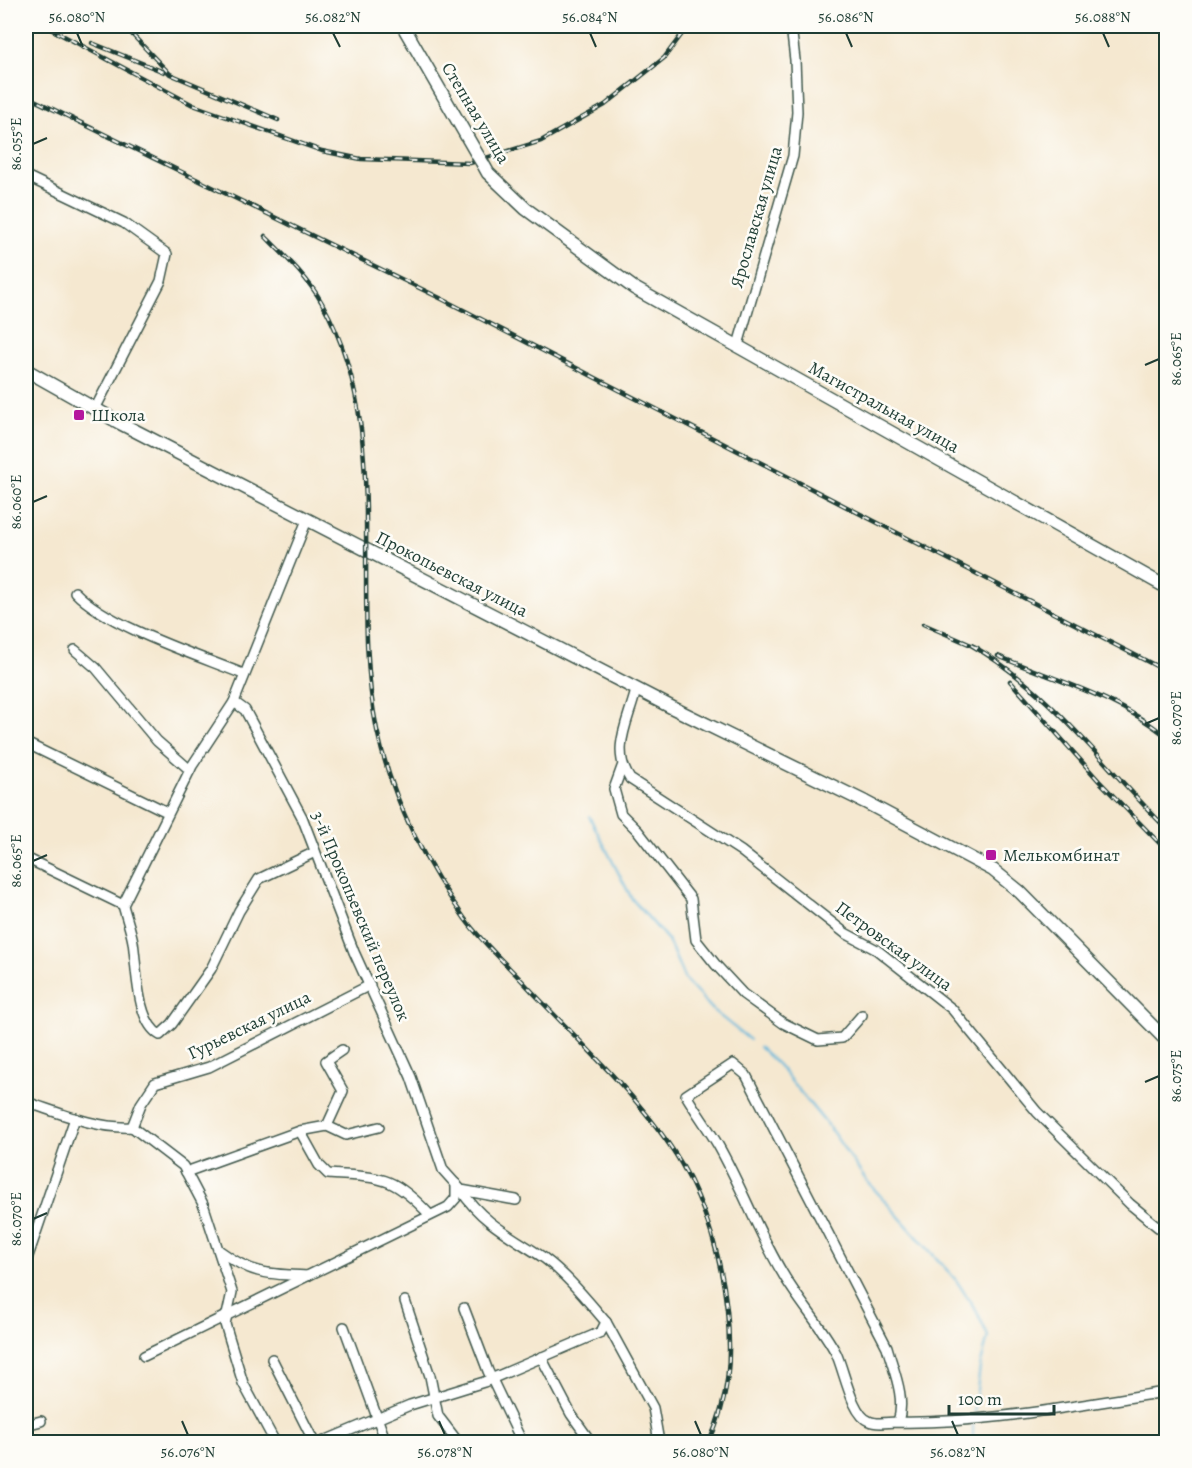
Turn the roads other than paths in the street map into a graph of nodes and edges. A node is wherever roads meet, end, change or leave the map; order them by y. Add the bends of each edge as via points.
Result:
1 (403, 26) edge
2 (790, 26) edge
3 (26, 176) edge
4 (586, 254) joint
5 (738, 345) junction
6 (26, 370) edge
7 (95, 409) junction
8 (307, 520) junction
9 (1167, 587) edge
10 (75, 592) dead end
11 (75, 650) dead end
12 (243, 674) junction
13 (635, 694) dead end
14 (234, 702) junction
15 (30, 745) dead end
16 (622, 767) junction
17 (190, 770) junction
18 (167, 812) junction
19 (315, 852) junction
20 (26, 858) edge
21 (123, 905) junction
22 (370, 985) junction
23 (862, 1015) dead end
24 (1167, 1040) edge
25 (342, 1050) dead end
26 (26, 1102) edge
27 (75, 1119) junction
28 (327, 1126) junction
29 (132, 1127) junction
30 (379, 1127) dead end
31 (300, 1131) junction
32 (186, 1172) junction
33 (458, 1187) junction
34 (516, 1200) dead end
35 (430, 1215) junction
36 (1162, 1227) edge
37 (220, 1251) junction
38 (26, 1262) edge
39 (310, 1276) junction
40 (405, 1301) dead end
41 (464, 1308) dead end
42 (227, 1314) junction
43 (606, 1322) junction
44 (344, 1327) dead end
45 (144, 1356) dead end
46 (542, 1357) junction
47 (272, 1359) dead end
48 (492, 1378) junction
49 (1167, 1392) edge
50 (433, 1397) junction
51 (376, 1419) junction
52 (41, 1421) dead end
53 (898, 1422) junction
54 (26, 1425) edge
55 (275, 1443) edge
56 (315, 1443) edge
57 (322, 1443) edge
58 (386, 1443) edge
59 (458, 1443) edge
60 (522, 1443) edge
61 (591, 1443) edge
62 (659, 1443) edge

1 - 4 main road, Степная улица via 488,173 526,209
2 - 5 street, Ярославская улица via 797,112 793,156
3 - 7 street via 124,223 167,254 162,281
4 - 5 main road, Магистральная улица via 634,288
5 - 9 main road, Магистральная улица
6 - 7 main road, Прокопьевская улица
7 - 8 main road, Прокопьевская улица
8 - 12 street
8 - 24 main road, Прокопьевская улица via 993,870 1020,892
10 - 12 street via 141,632
11 - 17 street via 157,741
12 - 14 street
13 - 16 street via 621,741
14 - 17 street
14 - 19 street, 3-й Прокопьевский переулок via 245,710 302,817
15 - 18 street
16 - 23 street via 614,789 621,814 691,899 696,940 743,994 783,1023 818,1041 842,1038
16 - 36 street, Петровская улица via 630,779 741,851 952,1010 1037,1112 1130,1204
17 - 18 street
18 - 21 street
19 - 21 street via 259,879 211,969 160,1035 151,1030 144,1014 133,941
19 - 22 street, 3-й Прокопьевский переулок
20 - 21 street
22 - 29 street, Гурьевская улица via 209,1067 155,1083
22 - 33 street, 3-й Прокопьевский переулок via 411,1077 443,1170
25 - 28 street via 327,1061 343,1091
26 - 27 street
27 - 29 street via 116,1128
27 - 38 street
28 - 30 street via 346,1135
28 - 31 street
29 - 32 street
31 - 32 street
31 - 35 street via 328,1174 391,1181
32 - 37 street
33 - 34 street
33 - 35 street via 456,1198 448,1207
33 - 43 street, 3-й Прокопьевский переулок via 489,1223 545,1259
35 - 39 street
37 - 39 street via 248,1270
37 - 42 street via 232,1292
39 - 42 street
40 - 50 street
41 - 48 street
42 - 45 street
42 - 55 street via 225,1324 243,1383
43 - 46 street via 601,1332
43 - 62 street, 3-й Прокопьевский переулок via 653,1408
44 - 51 street
46 - 48 street
46 - 61 street via 571,1414
47 - 56 street
48 - 50 street
48 - 60 street
49 - 53 street via 1042,1411
50 - 51 street
50 - 59 street via 438,1416
51 - 57 street
51 - 58 street
52 - 54 street
53 - 53 street via 869,1421 858,1413 824,1330 771,1255 718,1144 686,1095 733,1064 746,1075 887,1347 901,1397

